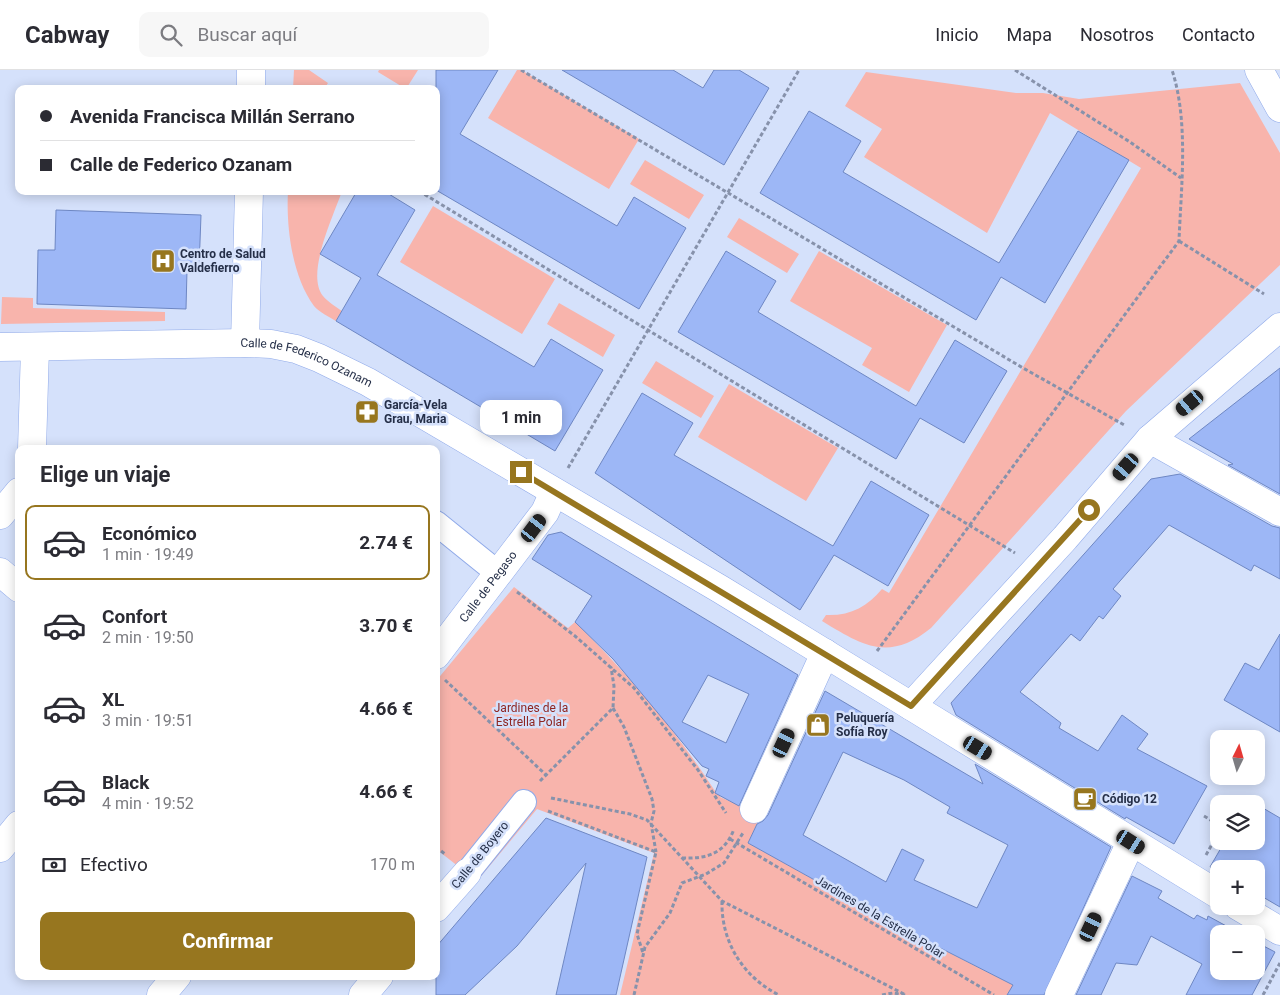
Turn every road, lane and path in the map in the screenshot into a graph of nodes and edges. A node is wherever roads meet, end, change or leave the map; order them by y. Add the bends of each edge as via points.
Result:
1 (251, 70) edge
2 (521, 70) edge
3 (799, 70) edge
4 (1015, 70) edge
5 (1172, 70) edge
6 (1259, 70) edge
7 (251, 85) edge
8 (1280, 108) edge
9 (1182, 178) junction
10 (728, 192) junction
11 (248, 195) edge
12 (426, 195) edge
13 (1179, 241) junction
14 (1264, 294) dead end
15 (1280, 327) edge
16 (648, 330) junction
17 (245, 343) junction
18 (0, 347) edge
19 (35, 348) junction
20 (1068, 392) junction
21 (1150, 439) junction
22 (32, 445) edge
23 (554, 492) junction
24 (15, 497) edge
25 (1280, 512) edge
26 (0, 515) edge
27 (440, 526) edge
28 (971, 526) junction
29 (488, 565) dead end
30 (1038, 567) junction
31 (0, 572) edge
32 (15, 585) edge
33 (515, 590) dead end
34 (825, 653) junction
35 (874, 655) dead end
36 (440, 667) edge
37 (611, 667) junction
38 (911, 706) junction
39 (613, 708) junction
40 (545, 774) junction
41 (529, 796) junction
42 (1204, 816) dead end
43 (739, 819) junction
44 (1210, 819) edge
45 (651, 823) junction
46 (15, 830) edge
47 (730, 839) junction
48 (1131, 842) junction
49 (738, 843) junction
50 (1210, 847) edge
51 (0, 848) edge
52 (656, 852) junction
53 (1207, 852) dead end
54 (681, 858) junction
55 (467, 873) joint
56 (699, 876) junction
57 (1210, 890) edge
58 (722, 901) junction
59 (440, 903) edge
60 (1253, 915) edge
61 (1280, 931) edge
62 (643, 953) junction
63 (1280, 963) edge
64 (174, 980) edge
65 (376, 980) edge
66 (905, 994) edge
67 (161, 995) edge
68 (363, 995) edge
69 (634, 995) edge
70 (779, 995) edge
71 (882, 995) edge
72 (994, 995) edge
73 (1058, 995) edge
74 (1263, 995) edge

1 - 7 street
2 - 10 path
3 - 10 path
4 - 9 path
5 - 9 path via 1180,94
6 - 8 street
9 - 13 path
10 - 16 path
10 - 20 path
11 - 17 street
12 - 16 path
13 - 14 path
13 - 20 path
15 - 21 street
16 - 23 path
16 - 28 path
17 - 19 street, Calle de Federico Ozanam
17 - 23 street, Calle de Federico Ozanam via 271,344 296,350 342,368
18 - 19 street, Calle de Federico Ozanam
19 - 22 street
20 - 21 path
20 - 28 path
21 - 25 street
21 - 30 street
23 - 34 street, Calle de Federico Ozanam
23 - 36 street, Calle de Pegaso via 545,512
24 - 26 street
27 - 29 street
28 - 30 path
28 - 35 path
30 - 38 street
31 - 32 street
33 - 37 path
34 - 38 street, Calle de Federico Ozanam
34 - 43 street
36 - 40 path
37 - 39 path
37 - 43 path via 634,688
38 - 48 street, Calle de Federico Ozanam
39 - 40 path
39 - 45 path via 624,727 652,799
40 - 41 path
41 - 45 path via 630,814
41 - 52 path
41 - 55 street, Calle de Boyero
42 - 44 path
43 - 47 path
45 - 52 path
45 - 54 path
46 - 51 street
47 - 49 path, Jardines de la Estrella Polar
47 - 54 path via 712,856
48 - 57 street, Calle de Federico Ozanam
48 - 73 street
49 - 56 path via 724,863
49 - 72 path, Jardines de la Estrella Polar
50 - 53 path
52 - 62 path via 637,934
54 - 56 path
55 - 59 street, Calle de Boyero
56 - 58 path
56 - 62 path via 682,882 674,906 650,937
58 - 66 path
58 - 70 path via 726,934 738,960 758,983
60 - 61 street
62 - 69 path
63 - 74 path
64 - 67 street
65 - 68 street
66 - 71 path

